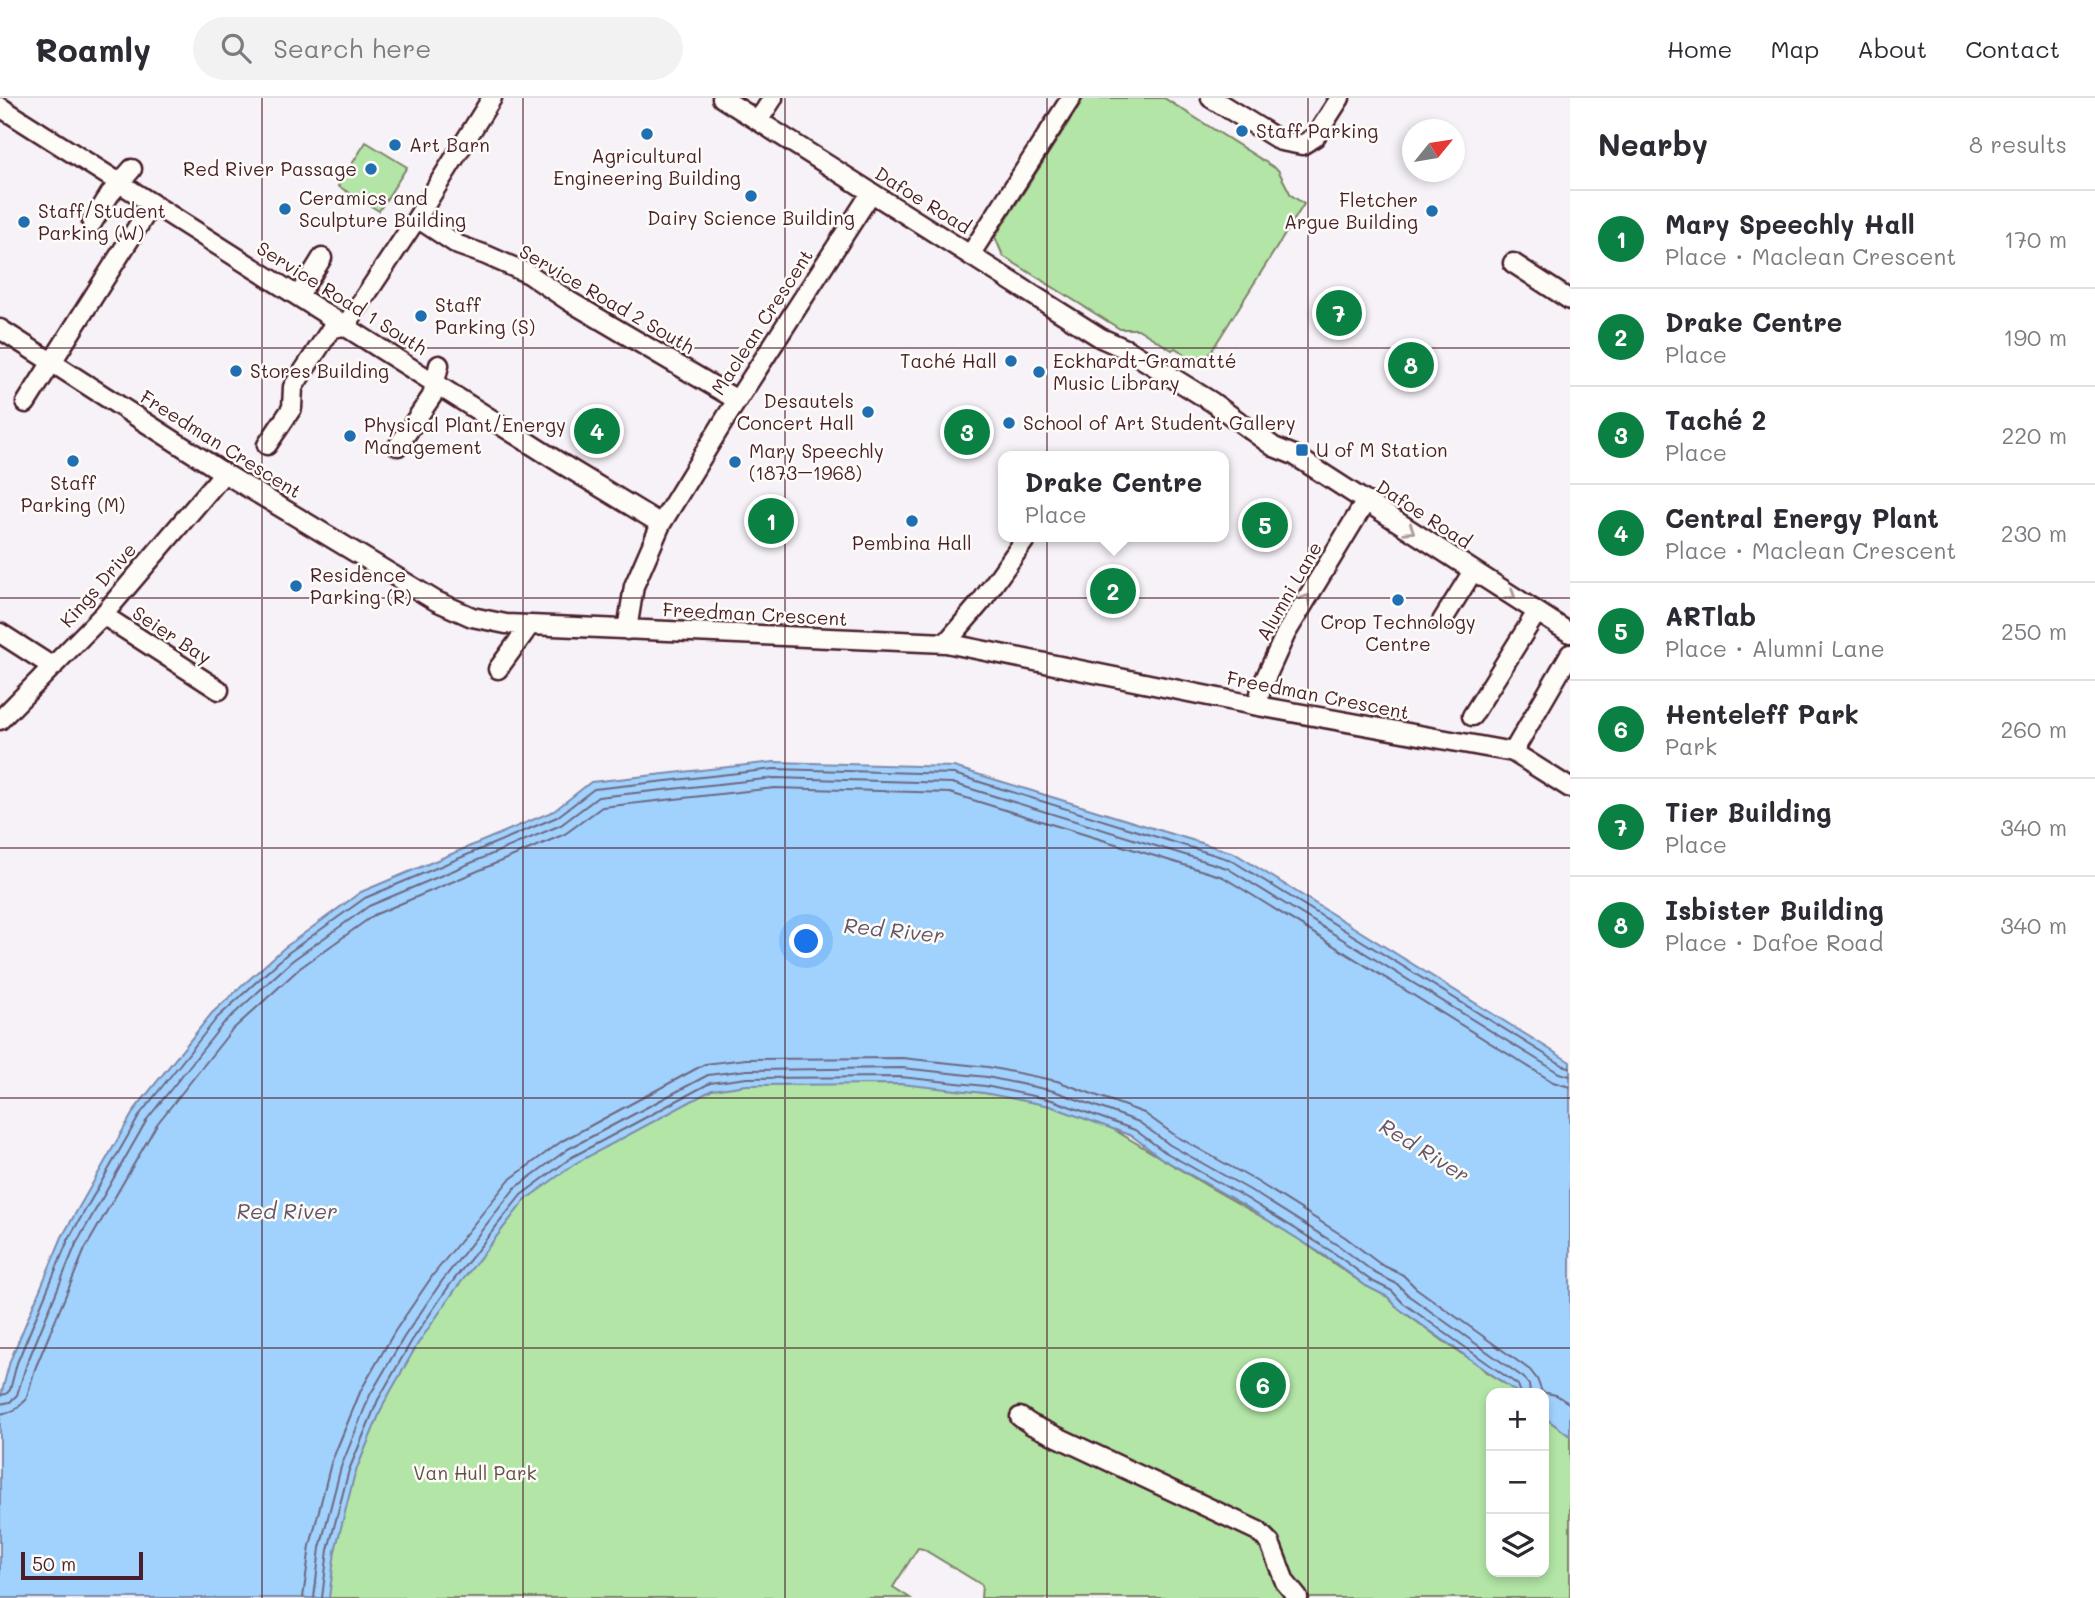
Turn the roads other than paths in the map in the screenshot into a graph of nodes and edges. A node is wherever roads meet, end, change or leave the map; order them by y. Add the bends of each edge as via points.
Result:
1 (492, 98) edge
2 (722, 98) edge
3 (774, 98) edge
4 (1071, 98) edge
5 (1211, 98) edge
6 (1340, 98) edge
7 (0, 107) edge
8 (758, 121) junction
9 (126, 176) junction
10 (871, 192) junction
11 (170, 193) dead end
12 (156, 206) junction
13 (417, 218) junction
14 (92, 223) dead end
15 (970, 255) junction
16 (322, 258) dead end
17 (1513, 263) dead end
18 (299, 295) junction
19 (1570, 300) edge
20 (346, 325) junction
21 (0, 329) edge
22 (52, 361) junction
23 (437, 374) junction
24 (737, 400) junction
25 (26, 403) dead end
26 (267, 445) dead end
27 (398, 446) dead end
28 (224, 473) junction
29 (1366, 501) junction
30 (661, 524) junction
31 (1023, 542) edge
32 (1473, 571) junction
33 (1537, 612) junction
34 (103, 615) junction
35 (1441, 621) dead end
36 (530, 625) junction
37 (627, 630) junction
38 (0, 633) edge
39 (1570, 634) edge
40 (946, 643) junction
41 (1570, 654) edge
42 (53, 667) junction
43 (498, 669) dead end
44 (219, 690) dead end
45 (1258, 706) junction
46 (1472, 716) dead end
47 (0, 720) edge
48 (1513, 752) junction
49 (1570, 788) edge
50 (1020, 1417) dead end
51 (1298, 1598) edge

1 - 13 street
2 - 8 street, Dafoe Road
3 - 8 street
4 - 15 street
5 - 6 street via 1280,141 1302,145 1319,132
7 - 9 street, Service Road 1 South via 35,139 86,151
8 - 10 street, Dafoe Road
9 - 12 street, Service Road 1 South
9 - 14 street
10 - 15 street, Dafoe Road
10 - 24 street, Maclean Crescent
11 - 12 street
12 - 18 street, Service Road 1 South via 205,225
12 - 22 street
13 - 20 street
13 - 24 street, Service Road 2 South via 458,245 528,274
15 - 29 street, Dafoe Road via 1239,431 1253,433 1294,455
16 - 18 street
17 - 19 street
18 - 20 street, Service Road 1 South
20 - 23 street, Service Road 1 South via 395,346
20 - 26 street via 331,329 293,387 292,408
21 - 22 street, Freedman Crescent
22 - 25 street
22 - 28 street, Freedman Crescent
23 - 27 street via 432,396
23 - 30 street, Service Road 1 South via 520,443 600,494
24 - 30 street, Maclean Crescent
28 - 34 street, Kings Drive via 160,536
28 - 36 street, Freedman Crescent via 436,601 472,617
29 -> 32 street, Dafoe Road
45 -> 29 street, Alumni Lane via 1261,688 1286,633
30 - 37 street, Maclean Crescent via 634,586
31 - 40 street
32 -> 33 street, Dafoe Road
32 - 35 street
33 - 39 street, Dafoe Road
33 - 46 street
34 - 42 street, Kings Drive
34 - 44 street, Seier Bay
36 - 37 street, Freedman Crescent
36 - 43 street
37 - 40 street, Freedman Crescent
38 - 42 street
40 - 45 street, Freedman Crescent
41 - 48 street
42 - 47 street, Kings Drive
45 - 48 street, Freedman Crescent
48 - 49 street, Freedman Crescent
50 - 51 street via 1258,1531 1270,1543 1285,1582

